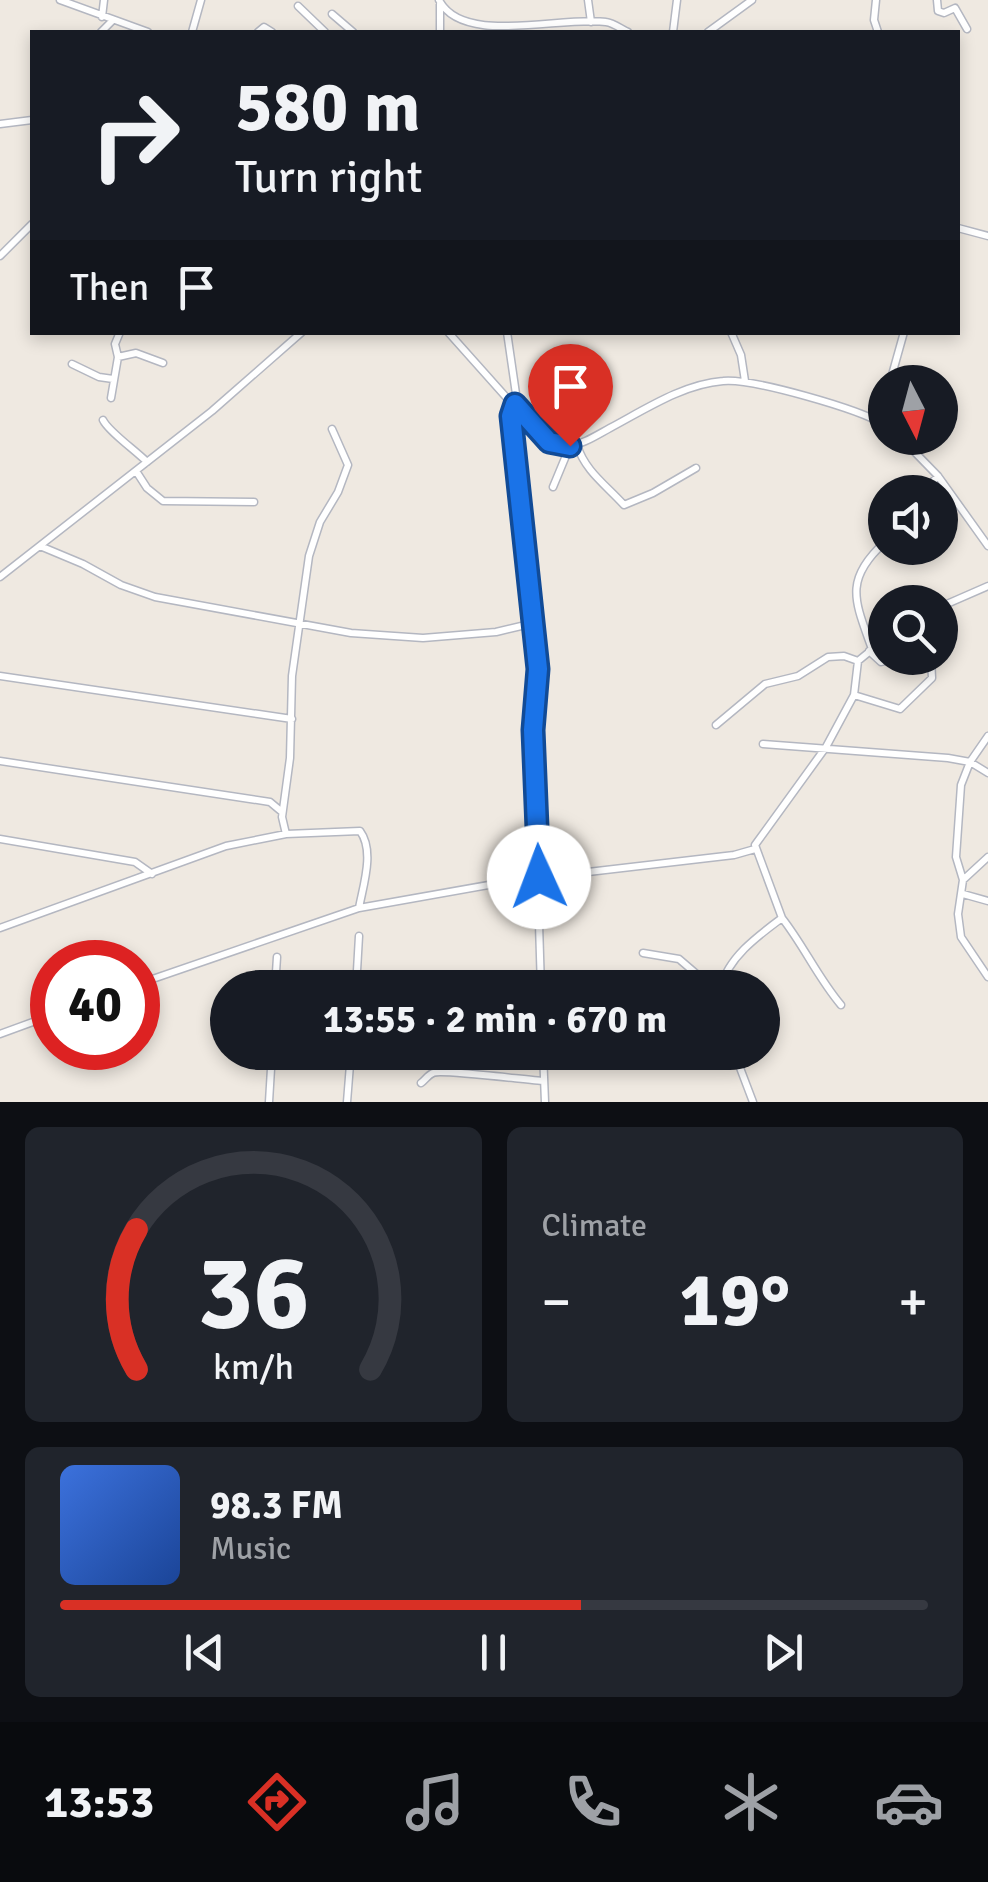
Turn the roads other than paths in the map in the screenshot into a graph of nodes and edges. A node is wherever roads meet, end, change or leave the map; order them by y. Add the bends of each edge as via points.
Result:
1 (60, 0) edge
2 (104, 0) edge
3 (200, 0) edge
4 (588, 0) edge
5 (678, 0) edge
6 (752, 0) edge
7 (876, 0) edge
8 (937, 0) edge
9 (440, 2) edge
10 (298, 6) dead end
11 (332, 14) dead end
12 (102, 17) junction
13 (113, 20) junction
14 (590, 22) junction
15 (967, 29) dead end
16 (103, 30) edge
17 (142, 30) edge
18 (192, 30) edge
19 (323, 30) edge
20 (351, 30) edge
21 (440, 30) edge
22 (624, 30) edge
23 (673, 30) edge
24 (711, 30) edge
25 (877, 30) edge
26 (30, 120) edge
27 (0, 124) edge
28 (30, 226) edge
29 (960, 229) edge
30 (988, 236) edge
31 (0, 256) edge
32 (119, 335) edge
33 (298, 335) edge
34 (451, 335) edge
35 (507, 335) edge
36 (733, 335) edge
37 (903, 335) edge
38 (118, 357) junction
39 (163, 363) dead end
40 (72, 364) dead end
41 (895, 365) edge
42 (113, 379) junction
43 (745, 381) junction
44 (514, 386) junction
45 (502, 394) junction
46 (112, 398) dead end
47 (515, 404) junction
48 (868, 417) edge
49 (103, 420) dead end
50 (332, 430) dead end
51 (574, 445) junction
52 (918, 455) edge
53 (147, 462) junction
54 (696, 468) dead end
55 (136, 471) junction
56 (937, 475) edge
57 (554, 487) dead end
58 (254, 502) dead end
59 (958, 504) edge
60 (40, 546) junction
61 (988, 546) edge
62 (868, 558) edge
63 (0, 577) edge
64 (988, 586) edge
65 (958, 599) edge
66 (298, 623) junction
67 (534, 624) junction
68 (868, 643) edge
69 (868, 652) edge
70 (858, 661) junction
71 (932, 675) edge
72 (0, 676) edge
73 (854, 696) junction
74 (292, 719) junction
75 (716, 725) dead end
76 (988, 736) edge
77 (763, 744) dead end
78 (826, 747) junction
79 (0, 761) edge
80 (970, 762) junction
81 (988, 772) edge
82 (282, 812) junction
83 (286, 834) junction
84 (0, 839) edge
85 (754, 849) junction
86 (988, 857) edge
87 (152, 874) junction
88 (539, 877) junction
89 (963, 880) junction
90 (962, 894) junction
91 (988, 901) edge
92 (359, 908) junction
93 (782, 918) junction
94 (0, 928) edge
95 (358, 936) dead end
96 (643, 953) dead end
97 (277, 957) dead end
98 (277, 970) edge
99 (357, 970) edge
100 (541, 970) edge
101 (691, 970) edge
102 (727, 970) edge
103 (160, 976) edge
104 (988, 977) edge
105 (841, 1005) dead end
106 (30, 1023) edge
107 (0, 1034) edge
108 (271, 1070) edge
109 (350, 1070) edge
110 (544, 1070) edge
111 (741, 1070) edge
112 (544, 1081) junction
113 (421, 1084) dead end
114 (269, 1102) edge
115 (347, 1102) edge
116 (545, 1102) edge
117 (753, 1102) edge

1 - 12 street
2 - 12 street
3 - 18 street
4 - 14 street
5 - 23 street
6 - 24 street
7 - 25 street
8 - 15 street via 938,11 955,8
9 - 14 street via 481,25
9 - 21 street
10 - 19 street
11 - 20 street
12 - 13 street
13 - 16 street
13 - 17 street
14 - 22 street
26 - 27 street
28 - 31 street
29 - 30 street
32 - 38 street
33 - 53 street
34 - 45 street
35 - 44 street
36 - 43 street
37 - 41 street
38 - 39 street via 136,354
38 - 42 street
40 - 42 street
42 - 46 street
43 - 48 street
43 - 51 street via 689,390
44 - 45 street
44 - 47 street
45 - 47 street
47 - 51 street via 549,442
47 - 67 street via 511,416
49 - 53 street
50 - 66 street via 348,465 312,542
51 - 54 street via 624,504
51 - 57 street
52 - 56 street
53 - 55 street
55 - 58 street via 163,501
55 - 60 street
59 - 61 street
60 - 63 street
60 - 66 street via 138,592
62 - 68 street via 857,583
64 - 65 street
66 - 67 street via 423,638
66 - 74 street
67 - 88 street
69 - 70 street
70 - 73 street
70 - 75 street via 828,657 798,676 765,684
71 - 73 street via 900,709
72 - 74 street
73 - 78 street
74 - 82 street
76 - 80 street
77 - 78 street
78 - 80 street
78 - 85 street
79 - 82 street via 270,802
80 - 81 street
80 - 89 street via 957,817
82 - 83 street
83 - 87 street via 226,846
83 - 92 street via 360,831 367,850
84 - 87 street via 135,862
85 - 88 street
85 - 93 street
86 - 89 street
87 - 94 street
88 - 92 street
88 - 100 street
89 - 90 street
90 - 91 street
90 - 104 street via 962,937
92 - 103 street
93 - 102 street
93 - 105 street
95 - 99 street
96 - 101 street via 679,960
97 - 98 street
106 - 107 street
108 - 114 street
109 - 115 street
110 - 112 street
111 - 117 street
112 - 113 street via 447,1071
112 - 116 street

